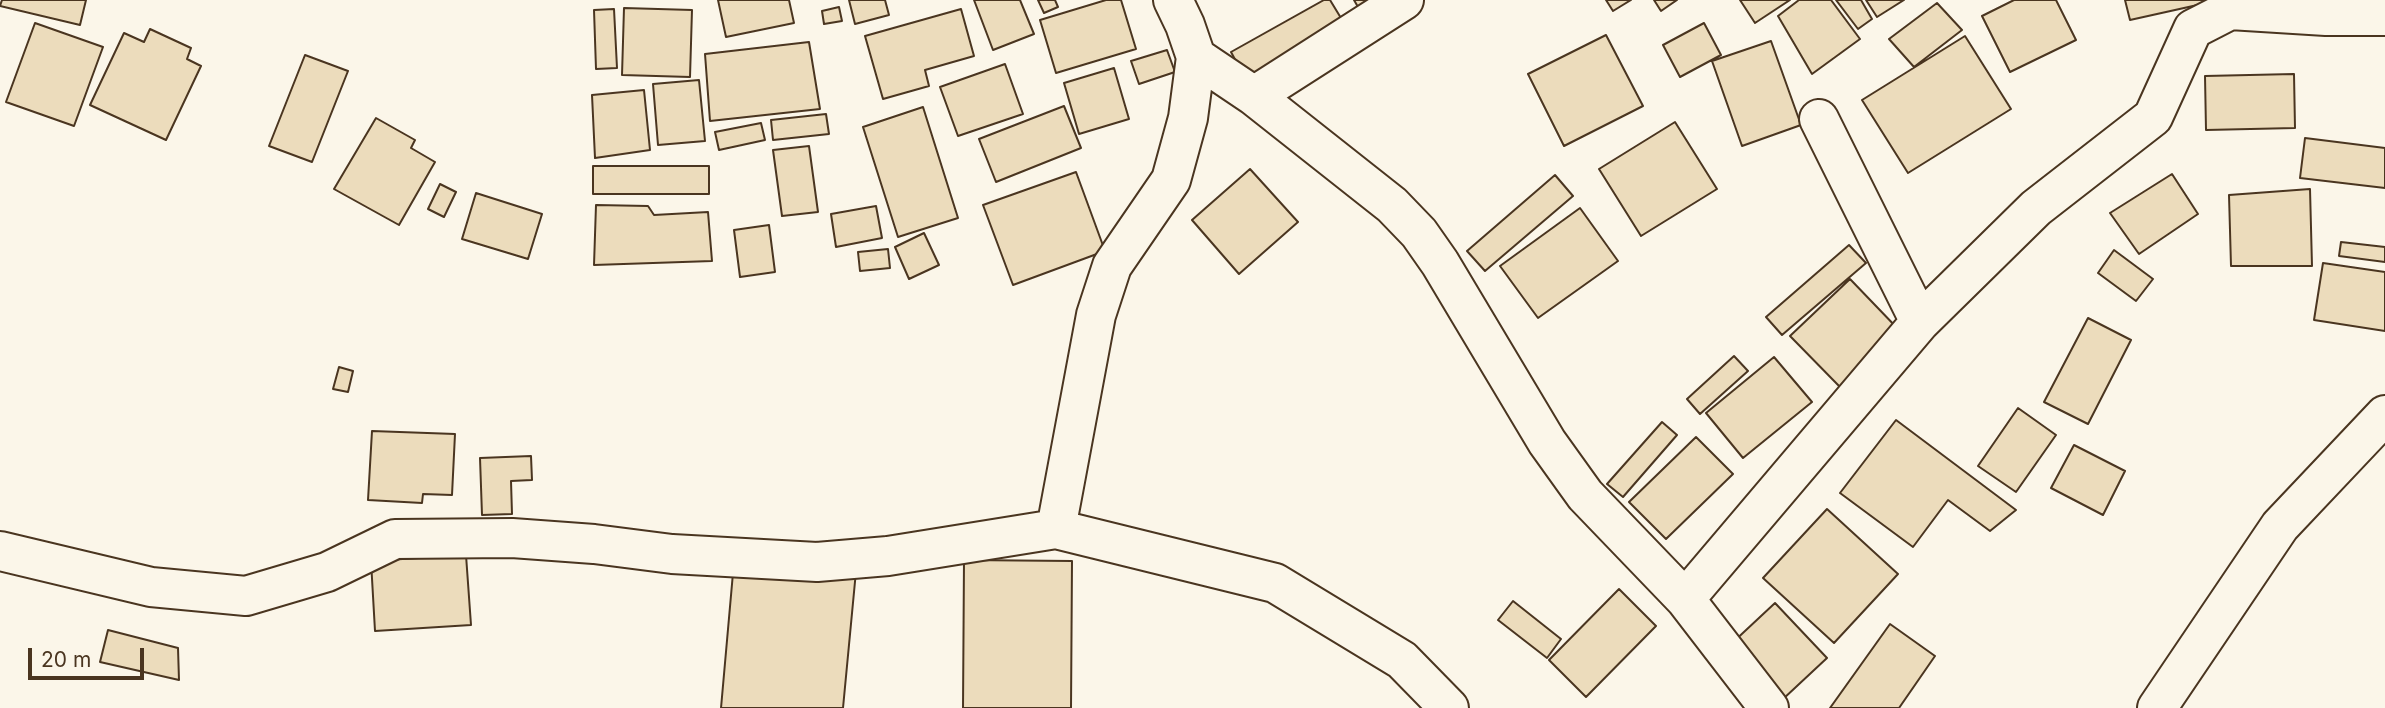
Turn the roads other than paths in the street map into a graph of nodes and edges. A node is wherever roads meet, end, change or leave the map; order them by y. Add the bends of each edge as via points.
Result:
1 (1173, 0) edge
2 (1404, 0) edge
3 (2385, 16) edge
4 (1196, 57) junction
5 (1254, 96) junction
6 (1818, 119) dead end
7 (1920, 322) junction
8 (2385, 415) edge
9 (1056, 529) junction
10 (0, 551) edge
11 (1685, 599) junction
12 (1448, 708) edge
13 (1769, 708) edge
14 (2157, 708) edge

1 - 4 street
2 - 5 street
3 - 7 street via 2230,10 2193,29 2153,117 2036,208
4 - 5 street
4 - 9 street via 1188,118 1171,180 1112,266 1096,315
5 - 11 street via 1392,205 1419,233 1547,442 1585,495
6 - 7 street
7 - 11 street
8 - 14 street via 2280,526
9 - 10 street via 888,556 817,562 512,538 395,539 327,572 246,596 151,587
9 - 12 street via 1275,583 1402,660
11 - 13 street

